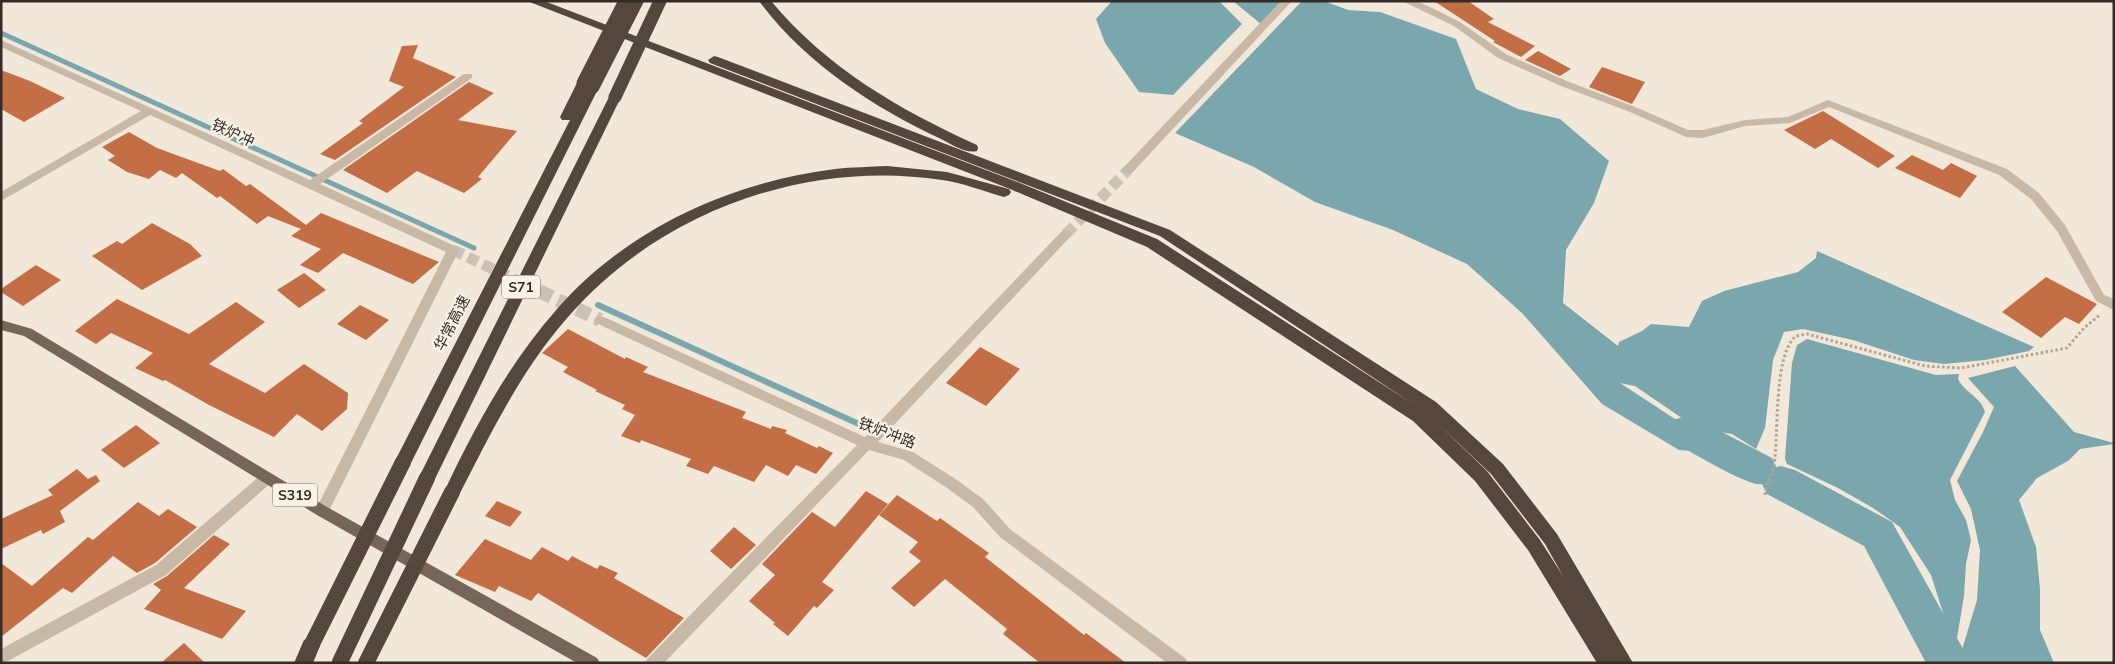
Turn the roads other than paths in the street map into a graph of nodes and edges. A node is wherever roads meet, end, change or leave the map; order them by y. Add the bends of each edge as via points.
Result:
1 (533, 1) edge
2 (559, 1) edge
3 (625, 1) edge
4 (637, 1) edge
5 (660, 1) edge
6 (765, 1) edge
7 (1287, 1) edge
8 (1407, 1) edge
9 (1, 43) edge
10 (468, 76) dead end
11 (588, 85) junction
12 (150, 111) junction
13 (1128, 170) tunnel mouth
14 (311, 185) junction
15 (1, 197) edge
16 (1165, 233) junction
17 (1066, 234) tunnel mouth
18 (1152, 243) junction
19 (2112, 305) edge
20 (600, 320) tunnel mouth
21 (1, 325) edge
22 (867, 444) junction
23 (267, 478) junction
24 (322, 511) junction
25 (1, 658) edge
26 (303, 663) edge
27 (340, 663) edge
28 (366, 663) edge
29 (592, 663) edge
30 (653, 663) edge
31 (1180, 663) edge
32 (1608, 663) edge
33 (1624, 663) edge

1 - 18 highway via 1015,186
2 - 16 highway
3 - 11 highway, bridge
4 - 11 highway, 华常高速 / S71, bridge
5 - 27 highway, S71, bridge
6 - 16 highway via 782,25 814,55 908,116 953,140
7 - 13 street
8 - 19 street via 1457,24 1502,56 1686,133 1703,134 1745,123 1790,120 1828,103 2003,172 2035,196 2061,228 2100,298
9 - 12 street, 铁炉冲
10 - 14 street
11 - 26 highway, 华常高速 / S71, bridge via 512,246
12 - 14 street, 铁炉冲
12 - 15 street
14 - 24 street, 铁炉冲 via 453,250
16 - 33 highway via 1430,407 1491,463 1551,539
17 - 22 street
18 - 28 highway, bridge via 976,183 896,171 846,172 757,189 672,224 598,277 534,348 500,400
18 - 32 highway via 1419,416 1481,476 1534,545
20 - 22 street, 铁炉冲路
21 - 23 main road, S319 via 28,332
22 - 30 street
22 - 31 street, 铁炉冲路 via 908,456 952,484 978,503 1005,533
23 - 24 main road, S319
23 - 25 street via 161,570
24 - 29 main road, S319

